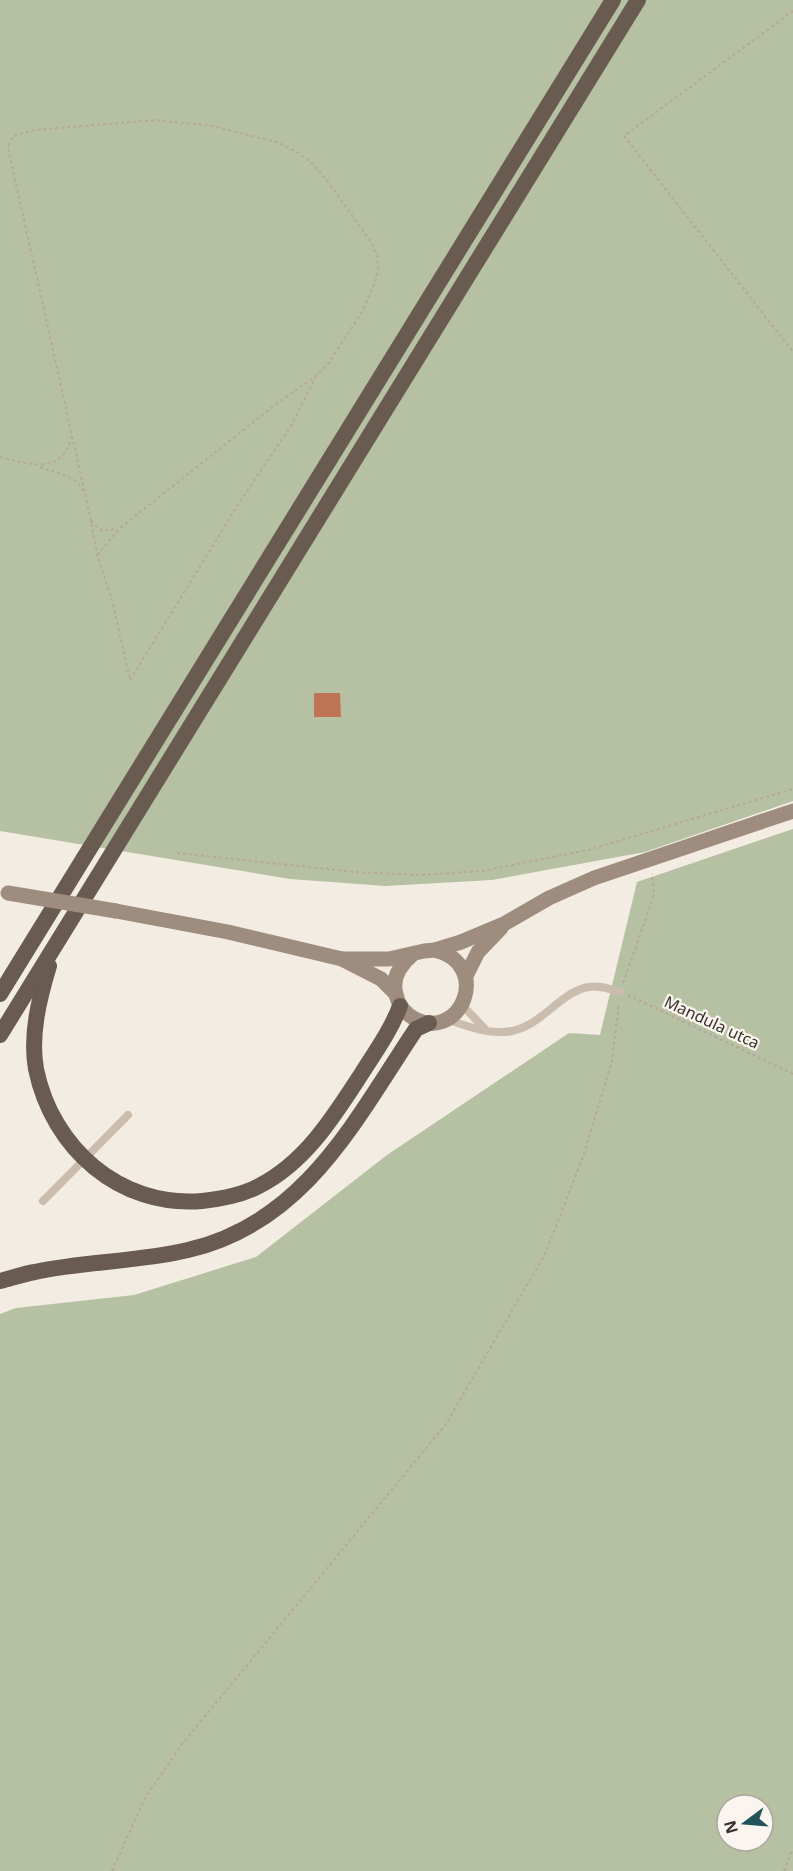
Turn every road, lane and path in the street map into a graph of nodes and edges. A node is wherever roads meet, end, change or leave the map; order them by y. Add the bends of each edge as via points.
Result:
1 (613, 0) edge
2 (638, 0) edge
3 (793, 10) edge
4 (793, 352) edge
5 (317, 375) junction
6 (73, 435) junction
7 (0, 457) edge
8 (38, 465) junction
9 (85, 493) junction
10 (91, 521) junction
11 (120, 528) junction
12 (97, 555) junction
13 (793, 789) edge
14 (793, 811) edge
15 (177, 853) dead end
16 (648, 860) junction
17 (4, 893) edge
18 (504, 924) junction
19 (56, 943) junction
20 (435, 950) junction
21 (413, 954) junction
22 (342, 960) junction
23 (466, 976) junction
24 (620, 992) junction
25 (0, 994) edge
26 (398, 1000) junction
27 (462, 1005) junction
28 (446, 1019) junction
29 (429, 1023) junction
30 (487, 1030) junction
31 (0, 1035) edge
32 (793, 1074) edge
33 (128, 1115) dead end
34 (85, 1160) junction
35 (43, 1201) dead end
36 (0, 1281) edge
37 (793, 1849) edge
38 (112, 1871) edge
39 (784, 1871) edge

1 - 25 highway
2 - 19 highway
3 - 4 path via 624,136
5 - 6 path via 362,312 378,270 371,242 311,162 277,142 201,124 156,120 35,130 13,136 8,148
5 - 11 path
5 - 12 path via 291,426 130,681 112,600
6 - 8 path via 57,461
6 - 9 path
7 - 8 path
8 - 9 path via 73,478
9 - 10 path
10 - 11 path via 102,531
10 - 12 path
11 - 12 path
13 - 15 path via 588,850 482,871 420,875 356,872
14 - 16 main road
16 - 18 main road via 549,898
16 - 24 path via 654,892
17 - 22 main road, bridge via 228,932
18 - 20 main road
18 - 23 main road via 478,952
19 - 31 highway
19 - 34 highway via 39,1003 36,1067 51,1115
20 - 21 main road
20 - 23 main road via 454,958
21 - 22 main road
21 - 26 main road via 398,971
22 - 26 main road via 381,979
23 - 27 main road via 467,991
24 - 30 lane via 588,987 574,992 533,1023 503,1032
24 - 32 path, Mandula utca
24 - 38 path via 612,1061 584,1157 545,1254 446,1424 182,1744 145,1798
26 - 29 main road via 408,1015
26 - 34 highway via 389,1030 330,1121 287,1169 258,1187 223,1199 186,1202 152,1197 123,1186
27 - 28 main road
27 - 30 lane
28 - 29 main road
28 - 30 lane
29 - 36 highway via 416,1029 337,1148 307,1183 273,1213 230,1236 190,1250 36,1272
33 - 34 lane
34 - 35 lane
37 - 39 path

